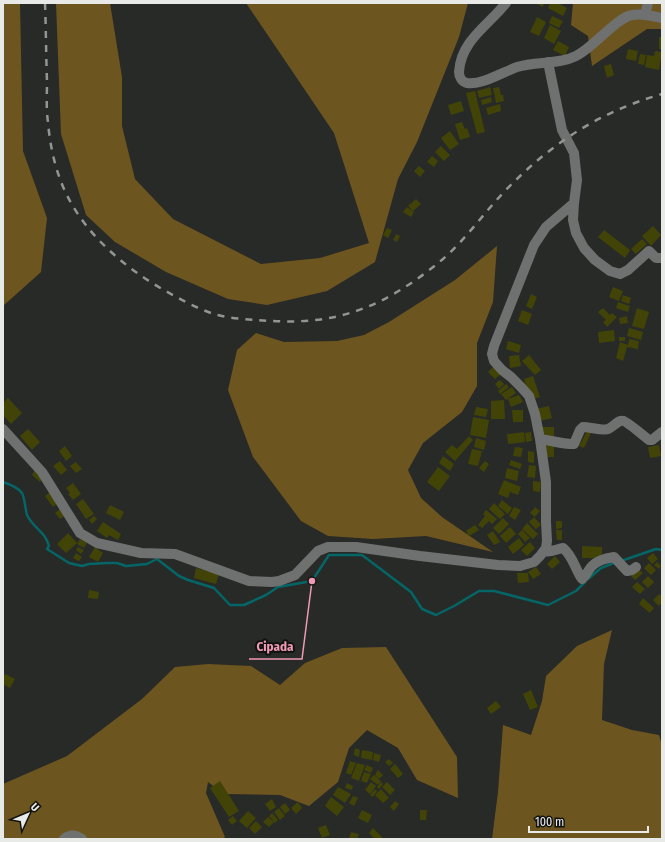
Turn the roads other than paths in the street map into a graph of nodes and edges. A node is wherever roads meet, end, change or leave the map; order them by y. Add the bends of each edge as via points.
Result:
1 (506, 3) edge
2 (648, 3) edge
3 (645, 15) junction
4 (662, 18) edge
5 (548, 62) junction
6 (574, 203) junction
7 (662, 258) edge
8 (3, 429) edge
9 (662, 432) edge
10 (540, 439) junction
11 (544, 551) junction
12 (636, 567) dead end
13 (64, 839) edge
14 (82, 839) edge

1 - 5 street via 464,50 459,69 460,78 467,82 476,82 526,64
2 - 3 street
3 - 4 street
3 - 5 street via 630,15 575,57
5 - 6 street via 562,130 574,153 577,180
6 - 7 street via 573,220 576,233 584,248 610,272 625,273 649,251 656,258
6 - 10 street via 546,227 534,245 492,354 494,361 529,396
8 - 11 street via 42,472 70,519 85,537 97,543 141,553 175,554 249,581 275,582 290,577 318,552 328,547 356,546 420,556 520,566 534,562
9 - 10 street via 649,440 624,420 608,429 584,428 571,445
10 - 11 street via 546,497 547,541
11 - 12 street via 563,548 574,561 582,579 595,563 609,558 618,561 627,571
13 - 14 street via 71,835

